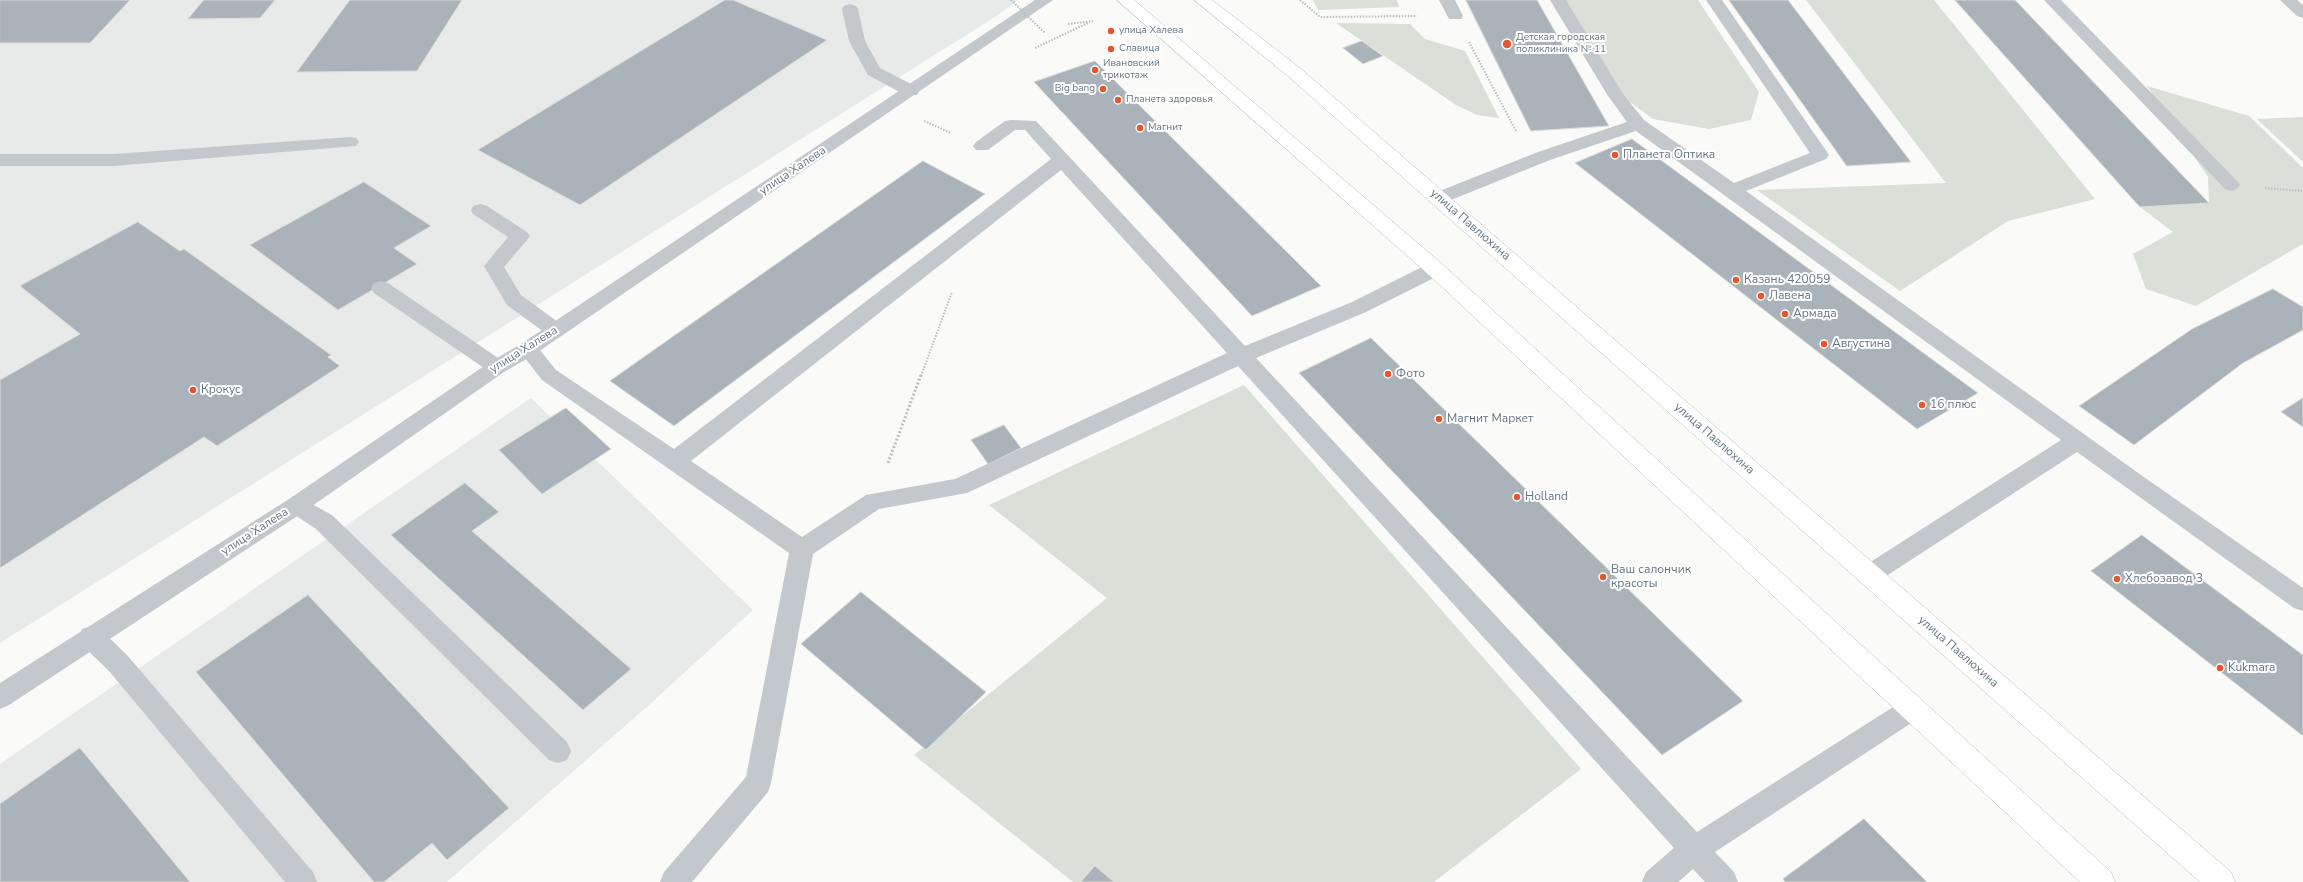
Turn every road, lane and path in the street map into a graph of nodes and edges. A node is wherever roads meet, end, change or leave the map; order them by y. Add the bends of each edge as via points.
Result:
1 (1011, 0) edge
2 (1045, 0) edge
3 (1125, 0) edge
4 (1202, 0) edge
5 (1300, 0) edge
6 (1447, 0) edge
7 (1558, 0) edge
8 (1714, 0) edge
9 (2052, 0) edge
10 (2288, 0) edge
11 (850, 9) dead end
12 (2303, 13) edge
13 (1455, 16) junction
14 (1066, 24) dead end
15 (1045, 33) dead end
16 (1032, 49) dead end
17 (911, 91) junction
18 (920, 119) dead end
19 (1638, 124) junction
20 (350, 142) dead end
21 (982, 146) joint
22 (1544, 156) junction
23 (0, 160) edge
24 (1062, 160) junction
25 (2231, 185) dead end
26 (1732, 190) junction
27 (1439, 198) junction
28 (480, 210) dead end
29 (1435, 269) junction
30 (954, 286) dead end
31 (381, 288) dead end
32 (555, 330) junction
33 (528, 349) junction
34 (1240, 356) junction
35 (497, 367) junction
36 (2078, 440) junction
37 (675, 461) junction
38 (874, 501) junction
39 (297, 505) junction
40 (802, 549) junction
41 (1870, 575) junction
42 (2303, 601) edge
43 (91, 637) junction
44 (0, 697) edge
45 (1913, 708) junction
46 (558, 751) dead end
47 (1695, 848) junction
48 (303, 882) edge
49 (674, 882) edge
50 (1656, 882) edge
51 (1724, 882) edge
52 (2101, 882) edge
53 (2221, 882) edge

1 - 15 path, bridge
2 - 17 street, улица Халева
3 - 29 main road
4 - 27 main road, улица Павлюхина via 1294,72
5 - 13 path via 1320,17
6 - 13 street
7 - 19 street via 1616,96
8 - 26 street via 1820,155
9 - 25 street
10 - 12 street
11 - 17 street via 857,41 874,71
13 - 22 path via 1517,134
14 - 16 path via 1093,21
17 - 32 street, улица Халева
18 - 21 path
19 - 22 street
19 - 26 street
20 - 23 street via 114,160
21 - 24 street via 1011,125 1030,125
22 - 27 street
24 - 34 street
24 - 37 street
26 - 36 street
27 - 41 main road, улица Павлюхина
28 - 32 street via 520,236 494,266 514,300
29 - 34 street via 1358,307
29 - 45 main road
30 - 38 path
31 - 35 street
32 - 33 street, улица Халева
33 - 35 street, улица Халева
33 - 37 street via 549,375
34 - 38 street via 959,487
34 - 47 street
35 - 39 street, улица Халева
36 - 41 street
36 - 42 street
37 - 40 street
38 - 40 street
39 - 43 street, улица Халева
39 - 46 street via 324,522
40 - 49 street via 758,783
41 - 53 main road, улица Павлюхина
43 - 44 street, улица Халева
43 - 48 street via 118,663
45 - 47 street
45 - 52 main road
47 - 50 street
47 - 51 street

